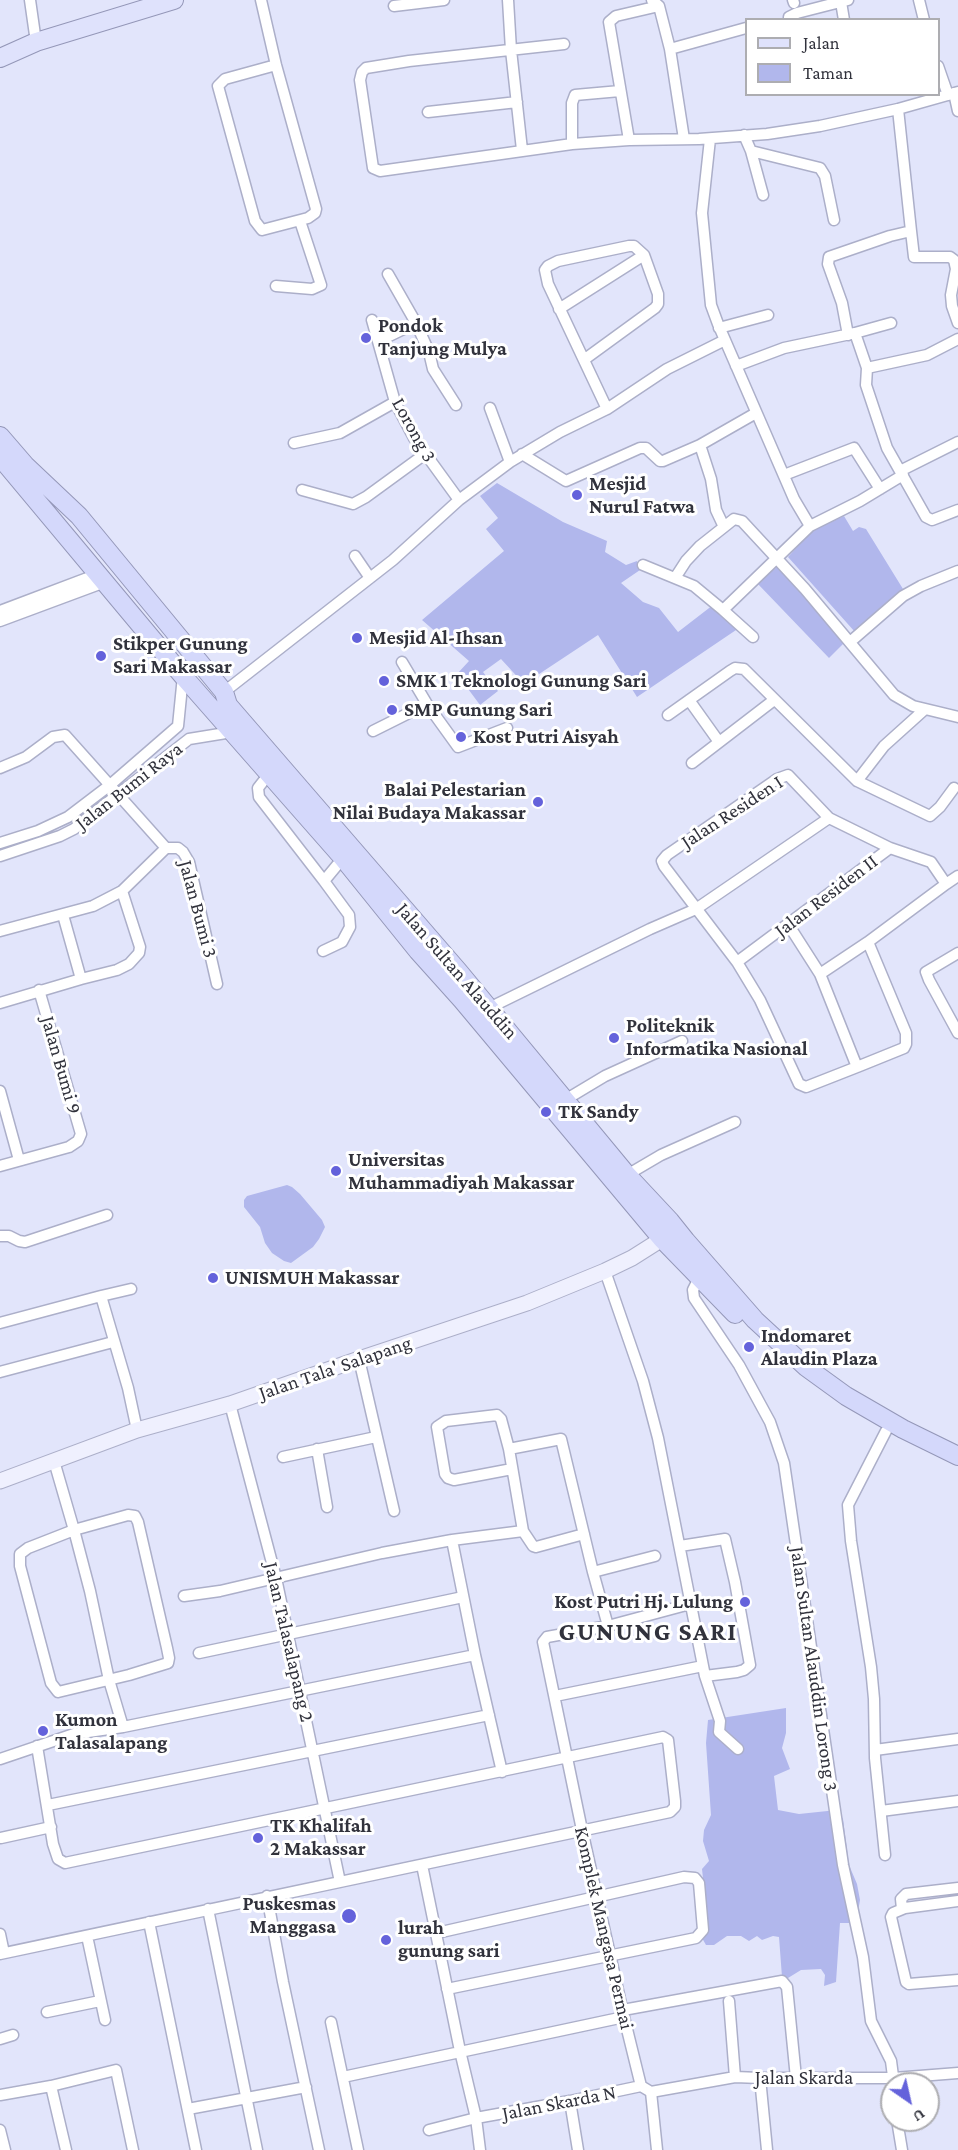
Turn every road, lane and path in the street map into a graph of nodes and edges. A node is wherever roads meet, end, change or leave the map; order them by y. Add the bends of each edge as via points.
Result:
1 (30, 0) edge
2 (174, 0) edge
3 (261, 0) edge
4 (444, 0) edge
5 (508, 0) edge
6 (919, 0) edge
7 (845, 1) edge
8 (656, 3) edge
9 (138, 6) edge
10 (394, 6) dead end
11 (789, 18) edge
12 (844, 18) edge
13 (924, 18) edge
14 (745, 29) edge
15 (36, 42) junction
16 (564, 44) dead end
17 (670, 49) junction
18 (511, 50) junction
19 (0, 58) edge
20 (276, 65) junction
21 (940, 68) edge
22 (620, 91) junction
23 (953, 93) edge
24 (517, 102) junction
25 (898, 109) junction
26 (958, 111) edge
27 (428, 112) dead end
28 (744, 135) junction
29 (710, 138) junction
30 (684, 139) junction
31 (629, 140) junction
32 (572, 144) junction
33 (522, 150) junction
34 (752, 151) junction
35 (763, 195) dead end
36 (300, 220) junction
37 (834, 220) dead end
38 (910, 231) junction
39 (644, 255) junction
40 (388, 274) dead end
41 (276, 286) dead end
42 (559, 309) junction
43 (768, 315) dead end
44 (372, 320) dead end
45 (891, 323) dead end
46 (958, 323) edge
47 (416, 324) junction
48 (719, 328) junction
49 (852, 334) junction
50 (958, 339) edge
51 (725, 340) junction
52 (379, 341) junction
53 (585, 359) junction
54 (736, 366) junction
55 (867, 368) junction
56 (395, 402) junction
57 (456, 405) dead end
58 (490, 408) dead end
59 (607, 409) junction
60 (756, 413) junction
61 (0, 436) edge
62 (958, 442) edge
63 (294, 443) dead end
64 (700, 445) junction
65 (425, 454) junction
66 (522, 454) junction
67 (0, 457) edge
68 (510, 462) junction
69 (20, 470) junction
70 (901, 473) junction
71 (784, 475) junction
72 (880, 489) junction
73 (302, 490) dead end
74 (459, 500) junction
75 (958, 510) edge
76 (810, 526) junction
77 (724, 527) junction
78 (355, 556) dead end
79 (776, 559) junction
80 (643, 565) dead end
81 (958, 571) edge
82 (102, 578) junction
83 (370, 578) junction
84 (675, 578) junction
85 (723, 610) junction
86 (0, 611) edge
87 (14, 611) junction
88 (0, 621) edge
89 (753, 637) dead end
90 (850, 642) junction
91 (402, 662) dead end
92 (183, 676) junction
93 (224, 692) junction
94 (689, 700) junction
95 (774, 700) junction
96 (427, 704) junction
97 (924, 710) junction
98 (668, 715) dead end
99 (958, 717) edge
100 (178, 726) junction
101 (507, 728) dead end
102 (373, 731) dead end
103 (232, 732) junction
104 (189, 739) junction
105 (719, 742) junction
106 (692, 763) dead end
107 (0, 768) edge
108 (269, 774) junction
109 (857, 781) junction
110 (110, 785) junction
111 (954, 788) dead end
112 (118, 795) junction
113 (829, 818) junction
114 (0, 843) edge
115 (166, 848) junction
116 (890, 848) junction
117 (0, 856) edge
118 (343, 858) junction
119 (958, 876) edge
120 (324, 881) junction
121 (946, 884) junction
122 (122, 891) junction
123 (696, 909) junction
124 (63, 915) junction
125 (788, 924) junction
126 (0, 931) edge
127 (868, 942) junction
128 (424, 946) junction
129 (323, 951) dead end
130 (958, 952) edge
131 (737, 962) junction
132 (820, 974) junction
133 (81, 979) junction
134 (218, 984) dead end
135 (39, 990) junction
136 (0, 1003) edge
137 (495, 1005) junction
138 (957, 1027) edge
139 (682, 1041) dead end
140 (857, 1067) junction
141 (0, 1091) edge
142 (565, 1100) junction
143 (735, 1122) dead end
144 (19, 1160) junction
145 (0, 1166) edge
146 (627, 1175) junction
147 (107, 1215) dead end
148 (0, 1236) edge
149 (662, 1239) junction
150 (605, 1271) junction
151 (699, 1278) junction
152 (131, 1289) dead end
153 (101, 1296) junction
154 (0, 1323) edge
155 (752, 1324) junction
156 (113, 1342) junction
157 (359, 1359) junction
158 (0, 1372) edge
159 (230, 1404) junction
160 (137, 1430) junction
161 (886, 1431) junction
162 (376, 1437) junction
163 (317, 1449) junction
164 (508, 1449) junction
165 (956, 1454) edge
166 (283, 1457) dead end
167 (54, 1461) junction
168 (512, 1470) junction
169 (0, 1481) edge
170 (327, 1507) dead end
171 (394, 1511) dead end
172 (74, 1530) junction
173 (523, 1530) junction
174 (584, 1534) junction
175 (452, 1540) junction
176 (680, 1546) junction
177 (655, 1556) dead end
178 (593, 1572) junction
179 (276, 1578) junction
180 (184, 1596) dead end
181 (463, 1598) junction
182 (690, 1604) junction
183 (608, 1626) junction
184 (288, 1635) junction
185 (198, 1653) dead end
186 (475, 1655) junction
187 (704, 1671) junction
188 (109, 1680) junction
189 (300, 1692) junction
190 (555, 1696) junction
191 (489, 1715) junction
192 (123, 1727) junction
193 (958, 1739) edge
194 (37, 1746) junction
195 (738, 1749) dead end
196 (313, 1750) junction
197 (875, 1750) junction
198 (568, 1758) junction
199 (0, 1759) edge
200 (502, 1772) junction
201 (958, 1801) edge
202 (48, 1805) junction
203 (325, 1810) junction
204 (881, 1811) junction
205 (51, 1827) junction
206 (582, 1830) junction
207 (1, 1838) edge
208 (885, 1855) dead end
209 (422, 1865) junction
210 (340, 1882) junction
211 (958, 1888) edge
212 (267, 1896) junction
213 (597, 1896) junction
214 (958, 1901) edge
215 (208, 1909) junction
216 (902, 1909) junction
217 (149, 1922) junction
218 (437, 1933) junction
219 (0, 1934) edge
220 (87, 1936) junction
221 (2, 1954) edge
222 (611, 1955) junction
223 (958, 1980) edge
224 (447, 1989) junction
225 (100, 2001) junction
226 (729, 2001) dead end
227 (47, 2012) dead end
228 (624, 2014) junction
229 (105, 2020) dead end
230 (331, 2022) dead end
231 (14, 2035) dead end
232 (0, 2038) edge
233 (460, 2051) junction
234 (893, 2072) edge
235 (958, 2073) edge
236 (940, 2075) edge
237 (343, 2077) junction
238 (735, 2077) junction
239 (760, 2078) junction
240 (796, 2078) junction
241 (880, 2081) edge
242 (51, 2086) junction
243 (306, 2087) junction
244 (646, 2089) junction
245 (0, 2096) edge
246 (247, 2098) junction
247 (570, 2102) junction
248 (188, 2109) junction
249 (476, 2118) junction
250 (0, 2130) edge
251 (429, 2130) dead end
252 (899, 2132) edge
253 (5, 2150) edge
254 (66, 2150) edge
255 (133, 2150) edge
256 (196, 2150) edge
257 (257, 2150) edge
258 (319, 2150) edge
259 (358, 2150) edge
260 (480, 2150) edge
261 (578, 2150) edge
262 (657, 2150) edge
263 (767, 2150) edge
264 (902, 2150) edge

1 - 15 street
2 - 9 main road
3 - 20 street
4 - 10 street
5 - 18 street
6 - 13 street
7 - 11 street
7 - 12 street
8 - 17 street
8 - 22 street via 609,22
9 - 15 main road
14 - 17 street
15 - 19 main road
16 - 18 street
17 - 30 street
18 - 24 street
18 - 33 street via 374,66 364,70 360,80 376,171
20 - 36 street via 316,209
20 - 36 street via 225,79 218,88 258,226 265,230
21 - 23 street
22 - 31 street
22 - 32 street via 575,95
23 - 25 street
23 - 26 street
24 - 27 street
24 - 33 street
25 - 28 street via 820,126
25 - 38 street
28 - 29 street
28 - 34 street
29 - 30 street
29 - 48 street via 702,213 711,305
30 - 31 street
31 - 32 street
32 - 33 street
34 - 35 street
34 - 37 street via 820,168
36 - 41 street via 321,285 312,289
38 - 46 street via 914,257 951,257 956,263 951,295
38 - 49 street via 829,257
39 - 42 street
39 - 42 street via 629,246 548,266 546,278
39 - 53 street via 658,304
40 - 47 street
42 - 53 street
43 - 48 street
44 - 52 street, Lorong 3
45 - 49 street
47 - 52 street
47 - 57 street via 433,369
48 - 51 street
49 - 54 street via 784,348
49 - 55 street
50 - 55 street via 927,355
51 - 54 street
51 - 59 street via 667,369
52 - 56 street, Lorong 3
53 - 59 street
54 - 60 street
55 - 70 street via 866,385 876,418
56 - 63 street via 334,436
56 - 65 street, Lorong 3
58 - 68 street
59 - 66 street
60 - 64 street
60 - 71 street
61 - 69 highway, Jalan Sultan Alauddin
62 - 70 street
64 - 66 street via 663,461 640,448 566,481
64 - 77 street
65 - 73 street via 353,504
65 - 74 street, Lorong 3
66 - 68 street
67 - 69 highway, Jalan Sultan Alauddin
68 - 74 street
69 - 82 highway, Jalan Sultan Alauddin
69 - 93 highway, Jalan Sultan Alauddin via 78,516
70 - 72 street
70 - 75 street via 927,519
71 - 72 street via 854,448
71 - 76 street
72 - 76 street
74 - 83 street
76 - 79 street
77 - 79 street via 732,520 740,520
77 - 84 street via 700,546
78 - 83 street
79 - 85 street
79 - 90 street
80 - 84 street
81 - 90 street via 903,596
82 - 87 street
82 - 92 highway, Jalan Sultan Alauddin
83 - 93 street
84 - 85 street via 700,590
85 - 89 street
86 - 87 street
87 - 88 street
90 - 97 street via 894,695
91 - 96 street
92 - 100 street, Jalan Bumi Raya
92 - 103 highway, Jalan Sultan Alauddin
93 - 128 highway, Jalan Sultan Alauddin via 228,705 294,780
94 - 95 street via 739,668 753,675
94 - 98 street
94 - 105 street
95 - 105 street
95 - 109 street
96 - 101 street via 458,747
96 - 102 street
97 - 99 street
97 - 109 street via 884,746
100 - 104 street, Jalan Bumi Raya
100 - 110 street, Jalan Bumi Raya
103 - 104 street, Jalan Bumi Raya
103 - 108 highway, Jalan Sultan Alauddin
104 - 112 street, Jalan Bumi Raya
105 - 106 street
107 - 110 street, Jalan Bumi 3 via 26,757 53,737 65,735
108 - 118 highway, Jalan Sultan Alauddin
108 - 120 street via 258,788 259,797
109 - 111 street via 930,816
110 - 112 street, Jalan Bumi 3
110 - 114 street, Jalan Bumi Raya via 52,826
112 - 115 street, Jalan Bumi 3
112 - 117 street, Jalan Bumi Raya via 68,833
113 - 116 street, Jalan Residen II
113 - 123 street
113 - 123 street, Jalan Residen I via 791,777 777,778 662,861
115 - 122 street, Jalan Bumi 3
115 - 134 street, Jalan Bumi 3 via 178,848 189,862
116 - 121 street via 931,862
116 - 125 street, Jalan Residen II
118 - 120 street
118 - 128 highway, Jalan Sultan Alauddin
119 - 121 street
120 - 129 street via 349,915 350,924 342,942
121 - 127 street
122 - 124 street, Jalan Bumi 3
122 - 133 street via 139,953 117,970
123 - 131 street
123 - 137 street
124 - 126 street, Jalan Bumi 3
124 - 133 street
125 - 131 street, Jalan Residen II
125 - 132 street
127 - 132 street
127 - 140 street via 907,1040 904,1048
128 - 137 highway, Jalan Sultan Alauddin
128 - 149 highway, Jalan Sultan Alauddin via 462,1000
130 - 138 street via 926,972
131 - 140 street via 760,1000 799,1084 806,1087
132 - 140 street
133 - 135 street
135 - 136 street
135 - 144 street, Jalan Bumi 9 via 81,1134 69,1147
137 - 142 highway, Jalan Sultan Alauddin
139 - 142 street via 605,1076
141 - 144 street
142 - 146 highway, Jalan Sultan Alauddin
143 - 146 street
144 - 145 street
146 - 155 highway, Jalan Sultan Alauddin via 670,1221
147 - 148 street via 25,1242
149 - 150 main road, Jalan Tala' Salapang
149 - 151 highway, Jalan Sultan Alauddin
150 - 157 main road, Jalan Tala' Salapang via 527,1303
150 - 176 street via 651,1411
151 - 155 highway, Jalan Sultan Alauddin
151 - 234 street, Jalan Sultan Alauddin Lorong 3 via 694,1298 739,1365 773,1429 784,1463 843,1865 872,2021
152 - 153 street
153 - 154 street
153 - 156 street
155 - 161 highway, Jalan Sultan Alauddin via 810,1383
155 - 165 highway, Jalan Sultan Alauddin via 846,1396 903,1430
156 - 158 street
156 - 160 street
157 - 159 main road, Jalan Tala' Salapang
157 - 162 street
159 - 160 main road, Jalan Tala' Salapang
159 - 179 street, Jalan Talasalapang 2
160 - 167 main road, Jalan Tala' Salapang
161 - 165 highway, Jalan Sultan Alauddin
161 - 197 street via 848,1505 874,1699
162 - 163 street
162 - 171 street
163 - 166 street
163 - 170 street
164 - 168 street
164 - 168 street via 497,1415 446,1421 437,1427 448,1478
164 - 174 street via 560,1439
167 - 169 main road, Jalan Tala' Salapang
167 - 172 street
168 - 173 street
172 - 188 street
172 - 188 street via 23,1551 20,1566 54,1689 58,1692
172 - 188 street via 128,1515 138,1521 169,1658 168,1662
173 - 174 street via 536,1547
173 - 175 street
174 - 178 street
175 - 179 street
175 - 181 street
176 - 182 street
176 - 187 street via 725,1539 735,1582 750,1665 737,1672
177 - 178 street
178 - 183 street
179 - 180 street
179 - 184 street, Jalan Talasalapang 2
181 - 184 street
181 - 186 street
182 - 183 street
182 - 187 street
183 - 190 street, Komplek Mangasa Permai via 544,1640
184 - 185 street
184 - 189 street, Jalan Talasalapang 2
186 - 189 street
186 - 191 street
187 - 190 street
187 - 195 street via 720,1721 719,1732
188 - 192 street
189 - 192 street
189 - 196 street, Jalan Talasalapang 2
190 - 198 street, Komplek Mangasa Permai
191 - 196 street
191 - 200 street
192 - 194 street via 74,1734
193 - 197 street
194 - 199 street
194 - 202 street
196 - 202 street
196 - 203 street, Jalan Talasalapang 2
197 - 204 street
198 - 200 street
198 - 206 street, Komplek Mangasa Permai
198 - 206 street via 663,1737 668,1740 675,1801 672,1810
200 - 203 street
201 - 204 street
202 - 205 street
203 - 205 street via 65,1863 58,1859
203 - 210 street, Jalan Talasalapang 2
204 - 208 street
205 - 207 street
206 - 209 street
206 - 213 street, Komplek Mangasa Permai
209 - 210 street
209 - 218 street
210 - 212 street
211 - 216 street via 906,1894 901,1899
212 - 215 street
212 - 243 street
213 - 218 street
213 - 222 street, Komplek Mangasa Permai
213 - 222 street via 684,1877 695,1878 699,1883 703,1930 698,1937
214 - 216 street
215 - 217 street
215 - 246 street
216 - 223 street via 891,1917 906,1982
217 - 220 street
217 - 248 street
218 - 224 street
219 - 221 street
220 - 221 street
220 - 225 street
222 - 224 street
222 - 228 street, Komplek Mangasa Permai
224 - 233 street
225 - 227 street
225 - 229 street
226 - 238 street
228 - 233 street
228 - 240 street via 782,1981 787,1987
228 - 244 street, Komplek Mangasa Permai
230 - 237 street
231 - 232 street
233 - 237 street
233 - 249 street
235 - 236 street, Jalan Skarda
237 - 259 street
238 - 239 street, Jalan Skarda
238 - 244 street, Jalan Skarda
239 - 240 street, Jalan Skarda
239 - 263 street
240 - 241 street, Jalan Skarda
242 - 245 street
242 - 254 street
242 - 255 street via 116,2070
243 - 246 street
243 - 258 street
244 - 247 street, Jalan Skarda N
244 - 262 street, Komplek Mangasa Permai
246 - 248 street
246 - 257 street
247 - 249 street, Jalan Skarda N
247 - 261 street
248 - 256 street
249 - 251 street, Jalan Skarda N
249 - 260 street
250 - 253 street
252 - 264 street

